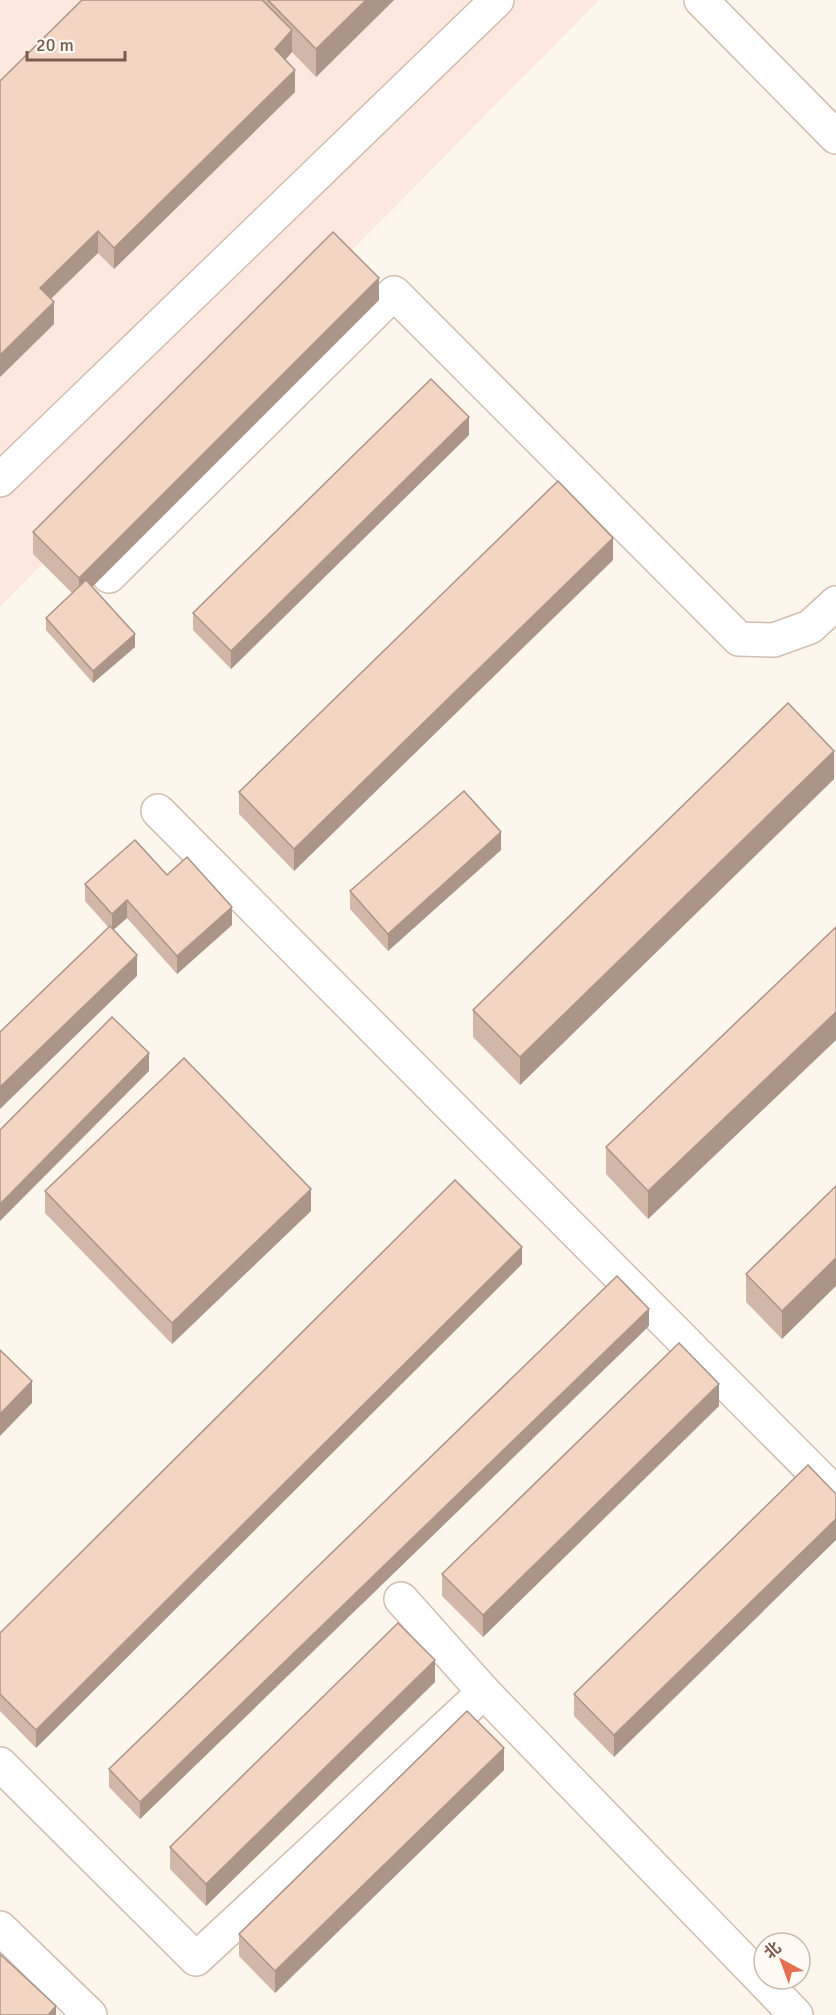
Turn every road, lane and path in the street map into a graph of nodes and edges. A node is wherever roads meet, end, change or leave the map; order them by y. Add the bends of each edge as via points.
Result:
1 (497, 0) edge
2 (701, 0) edge
3 (836, 137) edge
4 (0, 480) edge
5 (109, 576) edge
6 (836, 603) edge
7 (158, 811) dead end
8 (836, 1494) edge
9 (402, 1599) dead end
10 (484, 1692) junction
11 (0, 1764) edge
12 (0, 1928) edge
13 (88, 2015) edge
14 (796, 2015) edge

1 - 4 street
2 - 3 street
5 - 6 street via 394,293 739,639 774,640 810,627
7 - 8 street
9 - 10 street
10 - 11 street via 196,1959
10 - 14 street
12 - 13 street

